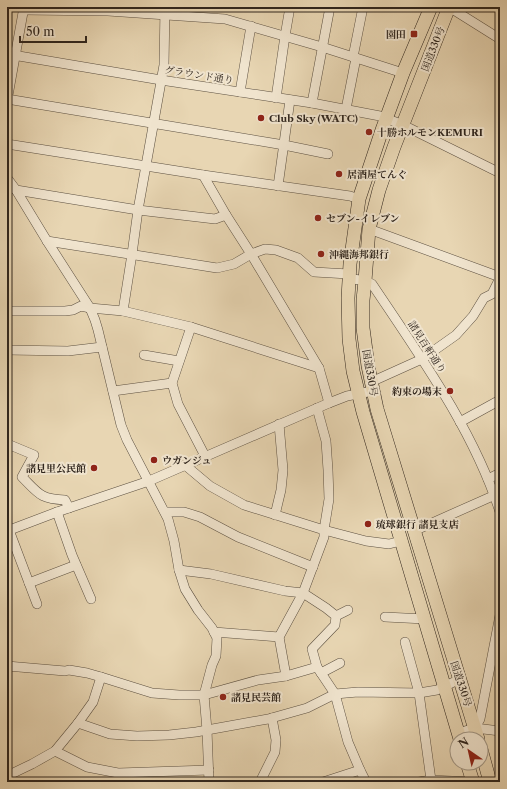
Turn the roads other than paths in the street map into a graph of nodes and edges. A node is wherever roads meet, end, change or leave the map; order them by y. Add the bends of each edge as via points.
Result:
1 (290, 7) edge
2 (330, 7) edge
3 (363, 7) edge
4 (431, 7) edge
5 (449, 7) edge
6 (24, 9) edge
7 (165, 11) edge
8 (251, 26) junction
9 (285, 36) junction
10 (500, 39) edge
11 (322, 47) junction
12 (11, 54) edge
13 (354, 57) junction
14 (403, 73) junction
15 (161, 80) junction
16 (240, 92) junction
17 (276, 98) junction
18 (7, 100) edge
19 (290, 100) junction
20 (312, 103) junction
21 (346, 109) junction
22 (386, 118) junction
23 (153, 123) junction
24 (403, 125) junction
25 (7, 144) edge
26 (284, 145) junction
27 (328, 154) dead end
28 (146, 166) junction
29 (500, 173) edge
30 (203, 175) junction
31 (7, 178) edge
32 (278, 186) junction
33 (16, 190) junction
34 (359, 199) junction
35 (138, 210) junction
36 (226, 215) junction
37 (369, 230) junction
38 (47, 241) junction
39 (132, 254) junction
40 (251, 254) junction
41 (348, 276) junction
42 (500, 277) edge
43 (366, 281) junction
44 (90, 308) junction
45 (7, 311) edge
46 (123, 311) junction
47 (190, 327) junction
48 (102, 348) junction
49 (7, 350) edge
50 (144, 355) dead end
51 (422, 359) junction
52 (179, 361) junction
53 (318, 368) junction
54 (172, 384) junction
55 (372, 386) junction
56 (113, 391) junction
57 (359, 393) junction
58 (500, 400) edge
59 (329, 403) junction
60 (317, 408) junction
61 (460, 422) junction
62 (279, 424) junction
63 (10, 445) dead end
64 (205, 456) junction
65 (186, 465) junction
66 (500, 473) edge
67 (488, 479) junction
68 (149, 480) junction
69 (494, 495) junction
70 (69, 508) junction
71 (57, 512) junction
72 (165, 512) junction
73 (500, 512) edge
74 (275, 515) junction
75 (324, 530) junction
76 (8, 531) edge
77 (414, 531) junction
78 (401, 541) junction
79 (76, 565) junction
80 (313, 567) junction
81 (179, 570) junction
82 (29, 583) junction
83 (303, 593) junction
84 (91, 599) dead end
85 (37, 604) dead end
86 (348, 610) dead end
87 (500, 615) edge
88 (336, 616) junction
89 (385, 617) dead end
90 (425, 619) junction
91 (214, 632) junction
92 (279, 637) junction
93 (405, 642) dead end
94 (340, 663) dead end
95 (7, 666) edge
96 (319, 670) junction
97 (286, 676) junction
98 (101, 677) junction
99 (460, 679) junction
100 (445, 687) junction
101 (419, 693) junction
102 (335, 694) junction
103 (204, 695) junction
104 (272, 718) junction
105 (78, 723) junction
106 (207, 730) junction
107 (458, 731) edge
108 (475, 731) edge
109 (477, 731) edge
110 (500, 731) edge
111 (489, 732) edge
112 (55, 751) junction
113 (209, 770) junction
114 (360, 770) junction
115 (470, 771) edge
116 (487, 771) edge
117 (7, 776) edge
118 (431, 780) junction
119 (209, 782) edge
120 (260, 782) edge
121 (317, 782) edge
122 (366, 782) edge
123 (419, 782) edge
124 (473, 782) edge
125 (490, 782) edge

1 - 9 street
2 - 11 street
3 - 13 street
4 - 14 highway, 国道330号
5 - 10 street
5 - 24 highway, 国道330号
6 - 7 street
6 - 12 street
7 - 8 street via 225,19
7 - 15 street via 164,65
8 - 9 street
8 - 16 street
9 - 11 street
9 - 17 street
11 - 13 street
11 - 20 street
12 - 15 street, グラウンド通り
12 - 18 street
13 - 14 street
13 - 21 street
14 - 22 highway, 国道330号
15 - 16 street, グラウンド通り
15 - 23 street
16 - 17 street, グラウンド通り
17 - 19 street, グラウンド通り
18 - 23 street
19 - 20 street, グラウンド通り
19 - 26 street
20 - 21 street, グラウンド通り
21 - 22 street, グラウンド通り
22 - 24 street, グラウンド通り
22 - 34 highway, 国道330号
23 - 26 street
23 - 28 street
24 - 29 street, グラウンド通り
24 - 37 highway, 国道330号 via 379,190
25 - 28 street
26 - 27 street
26 - 32 street
28 - 30 street
28 - 35 street
30 - 32 street
30 - 36 street
31 - 33 street
32 - 34 street
33 - 35 street
33 - 38 street
34 - 41 highway, 国道330号
35 - 36 street via 215,220
35 - 39 street
36 - 40 street
37 - 42 street
37 - 43 highway, 国道330号
38 - 39 street
38 - 44 street
39 - 40 street via 218,268 234,264
39 - 46 street
40 - 41 street via 265,249 276,250 298,258 314,272
40 - 53 street
41 - 43 street
41 - 57 highway, 国道330号 via 349,339
42 - 51 street via 492,294 484,298 473,316 456,335
43 - 51 street, 諸見百軒通り via 372,284
43 - 55 highway, 国道330号 via 363,328
44 - 45 street via 81,306 65,311
44 - 46 street
44 - 48 street
46 - 47 street
47 - 52 street
47 - 53 street
48 - 49 street via 68,351
48 - 56 street
50 - 52 street
51 - 55 street
51 - 61 street, 諸見百軒通り
52 - 54 street
53 - 59 street
54 - 56 street
54 - 64 street via 178,404
55 - 57 street
55 - 77 highway, 国道330号
56 - 68 street via 127,440
57 - 59 street
57 - 78 highway, 国道330号
58 - 61 street
59 - 60 street
60 - 62 street
60 - 75 street via 326,442 328,470 329,499
61 - 67 street, 諸見百軒通り
62 - 64 street
62 - 74 street via 283,470
63 - 70 street via 34,455 22,477 41,496 65,500
64 - 65 street
65 - 68 street
65 - 74 street via 210,486 244,506
66 - 67 street
67 - 69 street, 諸見百軒通り
68 - 70 street
68 - 72 street
69 - 73 street, 諸見百軒通り
69 - 77 street
70 - 71 street
71 - 76 street
71 - 79 street
72 - 80 street via 184,512 200,517 238,537
72 - 81 street
74 - 75 street
75 - 78 street via 366,541 389,544
75 - 80 street
76 - 82 street
77 - 99 highway, 国道330号
78 - 90 highway, 国道330号
79 - 82 street
79 - 84 street
80 - 83 street
81 - 83 street via 212,574
81 - 91 street via 185,589
82 - 85 street
83 - 88 street
83 - 92 street
86 - 88 street
87 - 109 street
88 - 96 street via 335,626 312,649
89 - 90 street
90 - 100 highway, 国道330号
91 - 92 street
91 - 103 street via 217,638 216,656
92 - 97 street
93 - 101 street
94 - 96 street
95 - 98 street via 69,670
96 - 97 street
96 - 102 street
97 - 103 street via 258,680
98 - 103 street via 152,693
98 - 105 street via 93,702
99 - 100 street
99 - 108 highway, 国道330号
100 - 101 street
100 - 107 highway, 国道330号
101 - 102 street
101 - 118 street
102 - 104 street via 307,708
102 - 114 street via 348,742
103 - 106 street
104 - 106 street
104 - 120 street via 276,740 275,752
105 - 106 street via 110,734 137,736
105 - 112 street
106 - 113 street
110 - 111 street
112 - 113 street via 87,767 113,772
112 - 117 street
113 - 119 street
114 - 121 street
114 - 122 street
115 - 124 highway
116 - 125 highway
118 - 123 street
118 - 124 street

